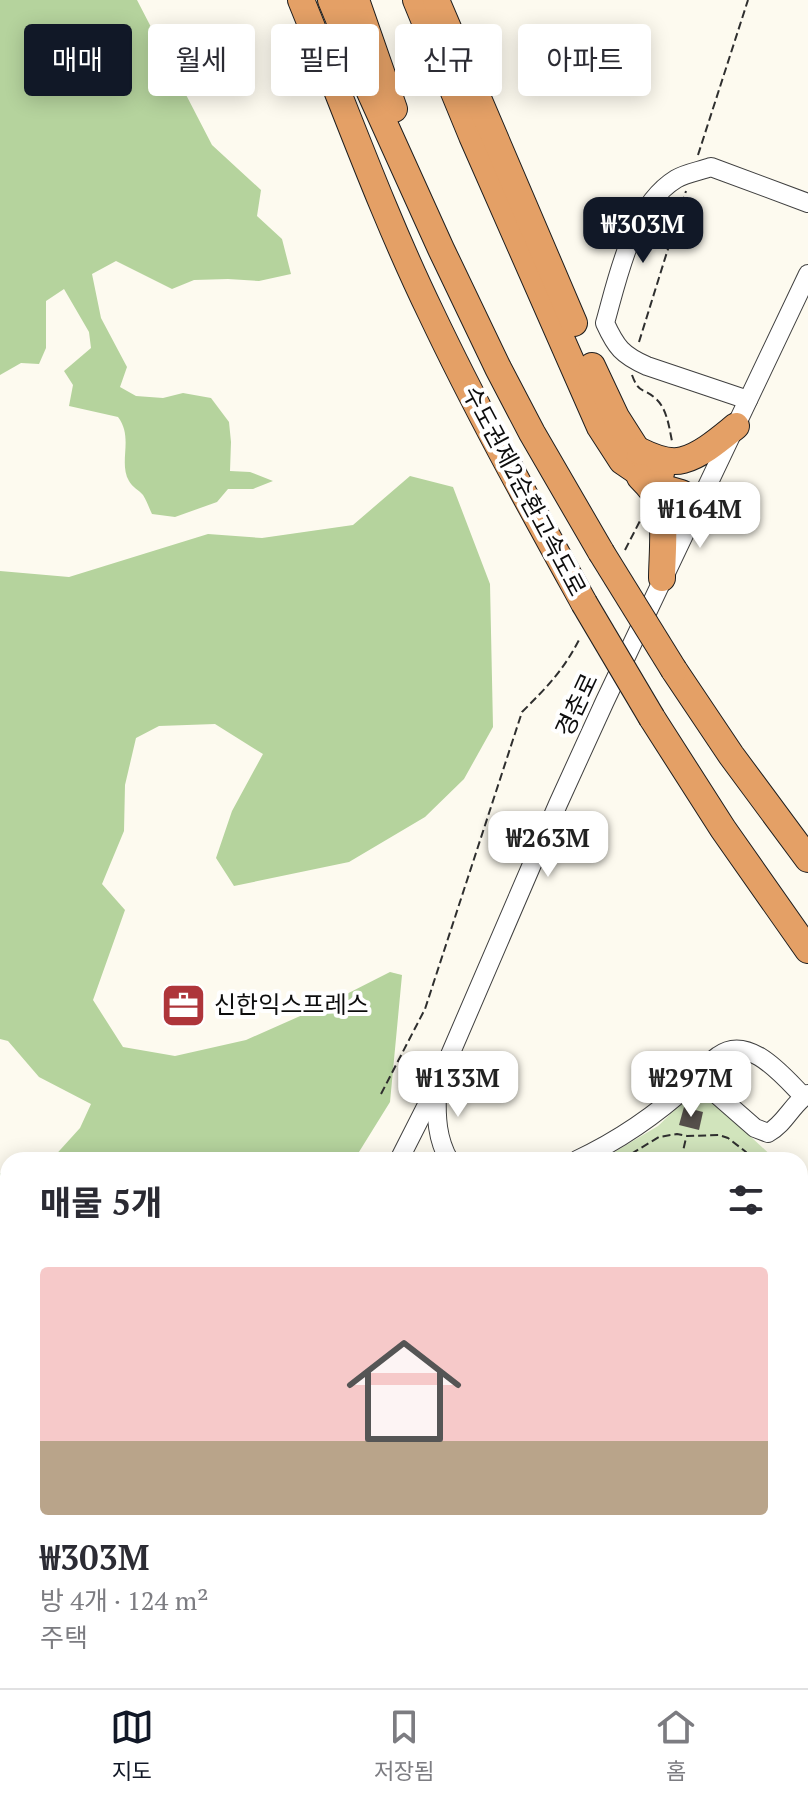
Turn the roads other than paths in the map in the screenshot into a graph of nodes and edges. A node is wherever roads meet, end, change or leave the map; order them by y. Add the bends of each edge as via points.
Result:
1 (285, 0) edge
2 (301, 0) edge
3 (331, 0) edge
4 (356, 0) edge
5 (416, 0) edge
6 (436, 0) edge
7 (365, 162) junction
8 (808, 203) edge
9 (441, 249) junction
10 (808, 274) edge
11 (748, 400) junction
12 (736, 426) junction
13 (630, 456) junction
14 (690, 498) junction
15 (662, 578) junction
16 (808, 859) edge
17 (808, 950) edge
18 (691, 1083) junction
19 (437, 1085) junction
20 (806, 1095) edge
21 (403, 1152) edge
22 (446, 1152) edge
23 (592, 1152) edge

1 - 7 highway
2 - 7 highway, 수도권제2순환고속도로
3 - 9 highway, 수도권제2순환고속도로
4 - 9 highway
5 - 13 highway via 589,405 609,444
6 - 13 highway
7 - 17 highway, 수도권제2순환고속도로, bridge via 430,311 584,603 723,829
8 - 11 street via 711,167 676,179 650,202 626,248 605,323 616,346 634,360
9 - 16 highway, 수도권제2순환고속도로, bridge via 532,433 612,554 674,670
10 - 11 street, 경춘로
11 - 12 street, 경춘로
12 - 13 highway via 681,461
12 - 14 street, 경춘로
13 - 14 highway via 660,487
13 - 15 highway via 662,514
14 - 15 street, 경춘로
15 - 19 street, 경춘로
18 - 20 street via 718,1056 743,1050 770,1064
18 - 20 street via 715,1093 768,1133
18 - 23 street via 637,1128
19 - 21 street, 경춘로
19 - 22 street via 437,1125

